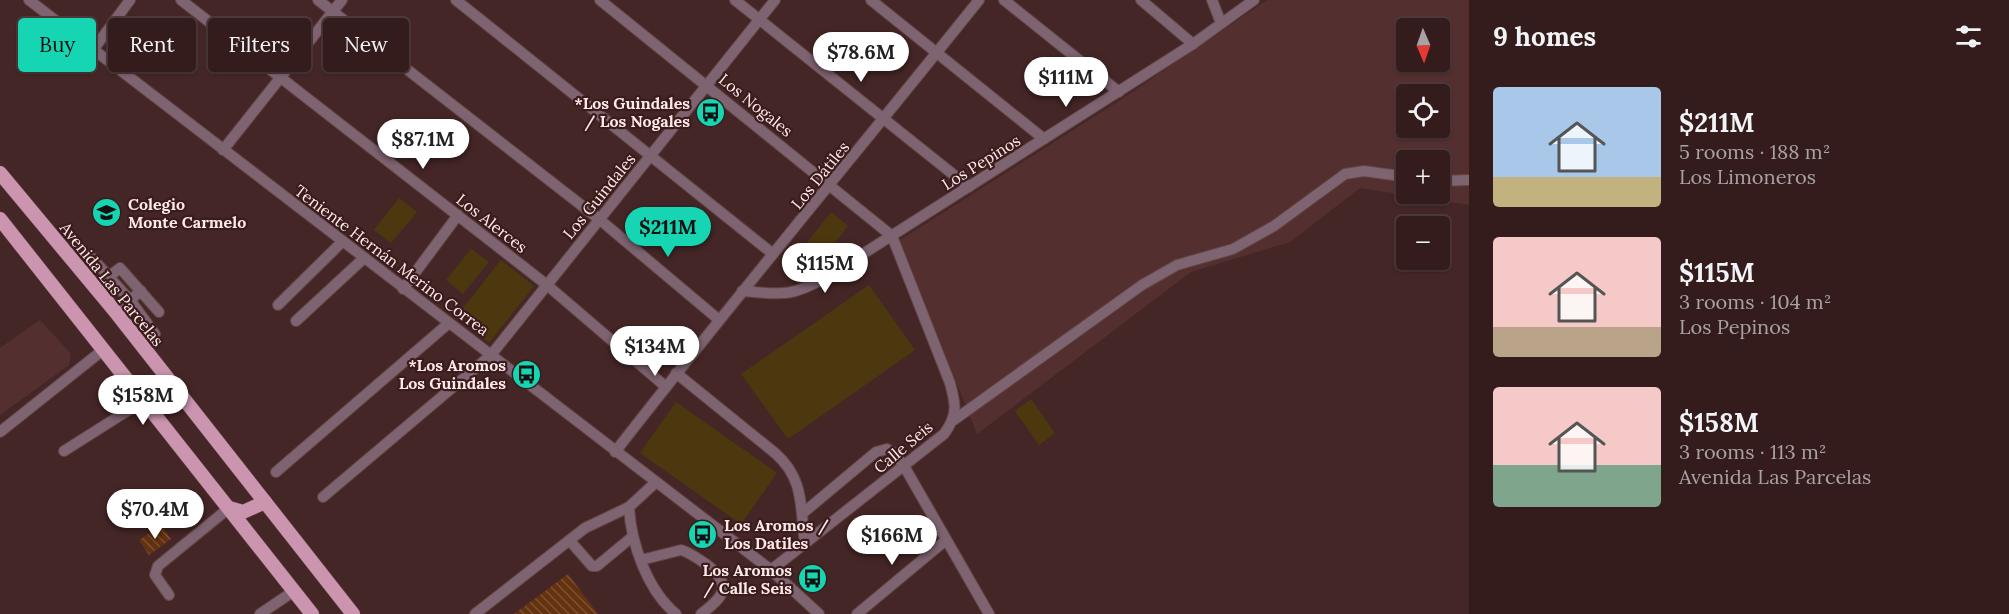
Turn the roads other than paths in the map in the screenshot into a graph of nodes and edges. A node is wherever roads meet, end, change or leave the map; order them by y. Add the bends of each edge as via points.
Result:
1 (28, 0) edge
2 (130, 0) edge
3 (182, 0) edge
4 (318, 0) edge
5 (342, 0) edge
6 (456, 0) edge
7 (600, 0) edge
8 (735, 0) edge
9 (775, 0) edge
10 (871, 0) edge
11 (979, 0) edge
12 (1004, 0) edge
13 (1141, 0) edge
14 (1212, 0) edge
15 (1254, 0) edge
16 (333, 11) junction
17 (51, 18) edge
18 (759, 20) junction
19 (1221, 23) junction
20 (1193, 44) junction
21 (96, 46) edge
22 (96, 52) edge
23 (937, 53) junction
24 (281, 77) junction
25 (707, 84) junction
26 (1119, 92) junction
27 (884, 119) junction
28 (1044, 139) junction
29 (223, 150) junction
30 (650, 155) junction
31 (0, 173) edge
32 (1396, 175) edge
33 (1469, 180) edge
34 (1450, 181) edge
35 (5, 185) edge
36 (831, 186) junction
37 (969, 187) junction
38 (458, 215) junction
39 (0, 219) edge
40 (599, 219) junction
41 (892, 236) junction
42 (342, 242) junction
43 (773, 254) junction
44 (92, 258) dead end
45 (363, 259) junction
46 (109, 276) junction
47 (547, 285) junction
48 (94, 287) junction
49 (403, 289) junction
50 (141, 291) junction
51 (742, 291) junction
52 (130, 300) junction
53 (278, 304) dead end
54 (114, 310) junction
55 (159, 312) dead end
56 (718, 320) junction
57 (296, 321) dead end
58 (449, 323) junction
59 (155, 334) dead end
60 (103, 350) junction
61 (491, 355) junction
62 (676, 373) junction
63 (666, 387) junction
64 (143, 401) junction
65 (954, 420) junction
66 (0, 432) edge
67 (64, 452) dead end
68 (615, 452) junction
69 (904, 466) junction
70 (276, 472) dead end
71 (655, 483) junction
72 (323, 497) dead end
73 (265, 502) junction
74 (628, 507) junction
75 (229, 508) junction
76 (803, 513) junction
77 (632, 537) junction
78 (946, 540) junction
79 (570, 541) junction
80 (805, 544) junction
81 (641, 560) junction
82 (771, 570) junction
83 (294, 591) junction
84 (169, 595) dead end
85 (817, 613) edge
86 (987, 613) edge
87 (260, 614) edge
88 (312, 614) edge
89 (354, 614) edge
90 (475, 614) edge
91 (676, 614) edge
92 (701, 614) edge
93 (856, 614) edge

1 - 17 street, Teniente Hernán Merino Correa
2 - 21 street
3 - 24 street, Los Alerces
4 - 16 street
5 - 16 street
6 - 30 street
7 - 25 street, Los Nogales
8 - 18 street
9 - 18 street, Los Guindales
10 - 23 street
11 - 23 street, Los Dátiles
12 - 26 street
13 - 20 street
14 - 19 street
15 - 19 street, Los Pepinos
16 - 24 street
16 - 40 street
18 - 25 street, Los Guindales
18 - 27 street
19 - 20 street, Los Pepinos
20 - 26 street, Los Pepinos
22 - 29 street, Teniente Hernán Merino Correa
23 - 27 street, Los Dátiles
23 - 28 street
24 - 29 street
24 - 38 street, Los Alerces
25 - 30 street, Los Guindales
25 - 36 street, Los Nogales
26 - 28 street, Los Pepinos
27 - 36 street, Los Dátiles
27 - 37 street
28 - 37 street, Los Pepinos
29 - 42 street, Teniente Hernán Merino Correa
30 - 40 street, Los Guindales
30 - 43 street
31 - 35 main road, Avenida Las Parcelas
32 - 65 street via 1364,171 1345,174 1274,226 1233,249 1177,265 1142,285
33 - 34 street
35 - 48 main road, Avenida Las Parcelas
36 - 41 street, Los Nogales
36 - 43 street, Los Dátiles
37 - 41 street, Los Pepinos
38 - 47 street, Los Alerces
38 - 49 street
39 - 60 main road
40 - 47 street, Los Guindales
40 - 56 street
41 - 51 street, Los Pepinos via 798,292
41 - 65 street, Calle Seis via 950,383 956,407
42 - 45 street, Teniente Hernán Merino Correa
42 - 53 street
43 - 51 street, Los Dátiles
44 - 46 street
45 - 49 street, Teniente Hernán Merino Correa
45 - 57 street
46 - 48 street
46 - 50 street via 120,268
46 - 52 street
47 - 61 street, Los Guindales
47 - 63 street, Los Alerces
48 - 54 main road, Avenida Las Parcelas
49 - 58 street, Teniente Hernán Merino Correa
50 - 52 street
50 - 55 street
51 - 56 street, Los Dátiles
52 - 54 street
52 - 59 street
54 - 73 main road, Avenida Las Parcelas
56 - 62 street, Los Dátiles
58 - 61 street, Teniente Hernán Merino Correa
58 - 70 street
60 - 64 main road
60 - 66 street
61 - 68 street, Teniente Hernán Merino Correa
61 - 72 street, Los Guindales
62 - 63 street, Los Dátiles
62 - 76 street via 783,460 799,485
63 - 68 street, Los Dátiles
64 - 67 street
64 - 75 main road
65 - 69 street, Calle Seis via 944,434
68 - 71 street, Teniente Hernán Merino Correa
69 - 76 street via 894,453 886,449 876,452
69 - 78 street
69 - 80 street, Calle Seis
71 - 74 street
71 - 82 street, Teniente Hernán Merino Correa
73 - 75 main road via 243,512
73 - 89 main road, Avenida Las Parcelas
74 - 77 street
74 - 79 street via 610,514
75 - 83 main road
75 - 84 street via 158,566 156,575
76 - 80 street
77 - 79 street via 597,566 592,566
77 - 81 street
78 - 86 street
78 - 93 street
79 - 90 street
80 - 82 street, Calle Seis
81 - 91 street via 655,589
81 - 92 street via 681,550 720,575 722,595
82 - 85 street, Teniente Hernán Merino Correa
83 - 87 street
83 - 88 main road

